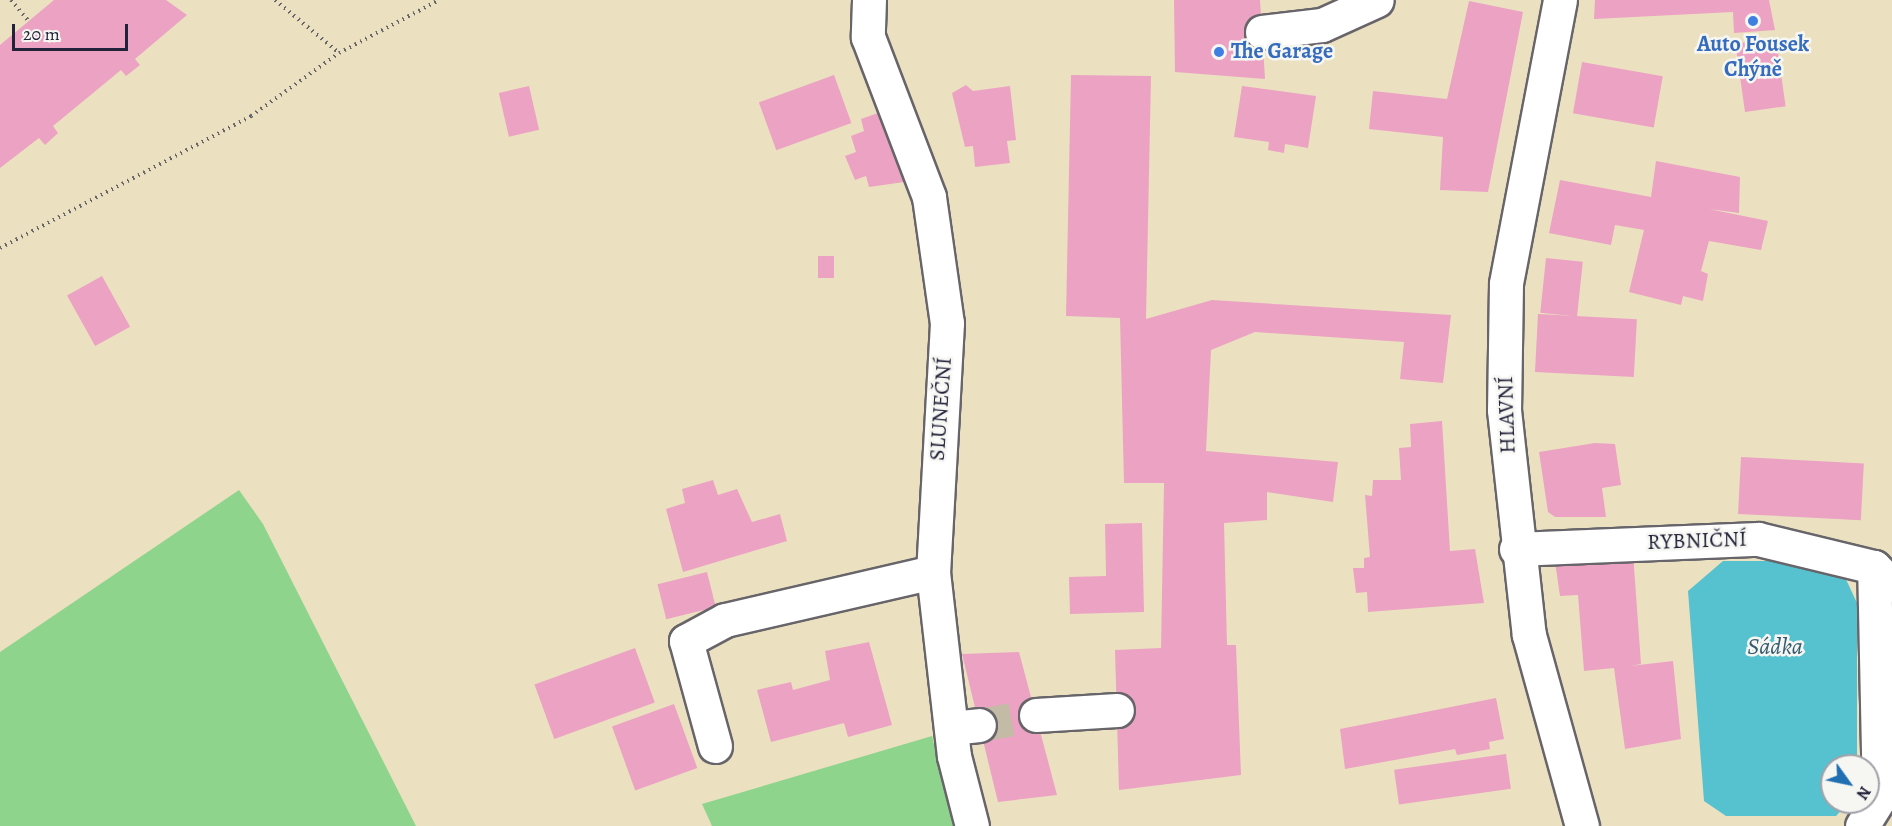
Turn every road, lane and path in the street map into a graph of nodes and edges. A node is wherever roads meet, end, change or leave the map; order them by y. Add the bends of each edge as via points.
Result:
1 (11, 0) edge
2 (275, 0) edge
3 (439, 0) edge
4 (869, 0) edge
5 (1377, 0) edge
6 (1560, 0) edge
7 (28, 20) dead end
8 (1262, 32) dead end
9 (339, 54) junction
10 (0, 248) edge
11 (1516, 549) junction
12 (933, 572) junction
13 (1883, 576) edge
14 (1117, 710) dead end
15 (1036, 716) tunnel mouth
16 (715, 746) dead end
17 (972, 826) edge
18 (1582, 826) edge
19 (1862, 826) edge

1 - 7 path
2 - 9 path
3 - 9 path
4 - 12 street, SLUNEČNÍ via 868,37 929,197 947,323
5 - 8 street via 1322,25
6 - 11 street, HLAVNÍ via 1506,284 1504,410
9 - 10 path via 251,116
11 - 13 street, RYBNIČNÍ via 1758,539
11 - 18 street, HLAVNÍ via 1529,635
12 - 16 street via 725,620 686,642
12 - 17 street, SLUNEČNÍ via 965,726
13 - 19 street, RYBNIČNÍ via 1879,799
14 - 15 street

